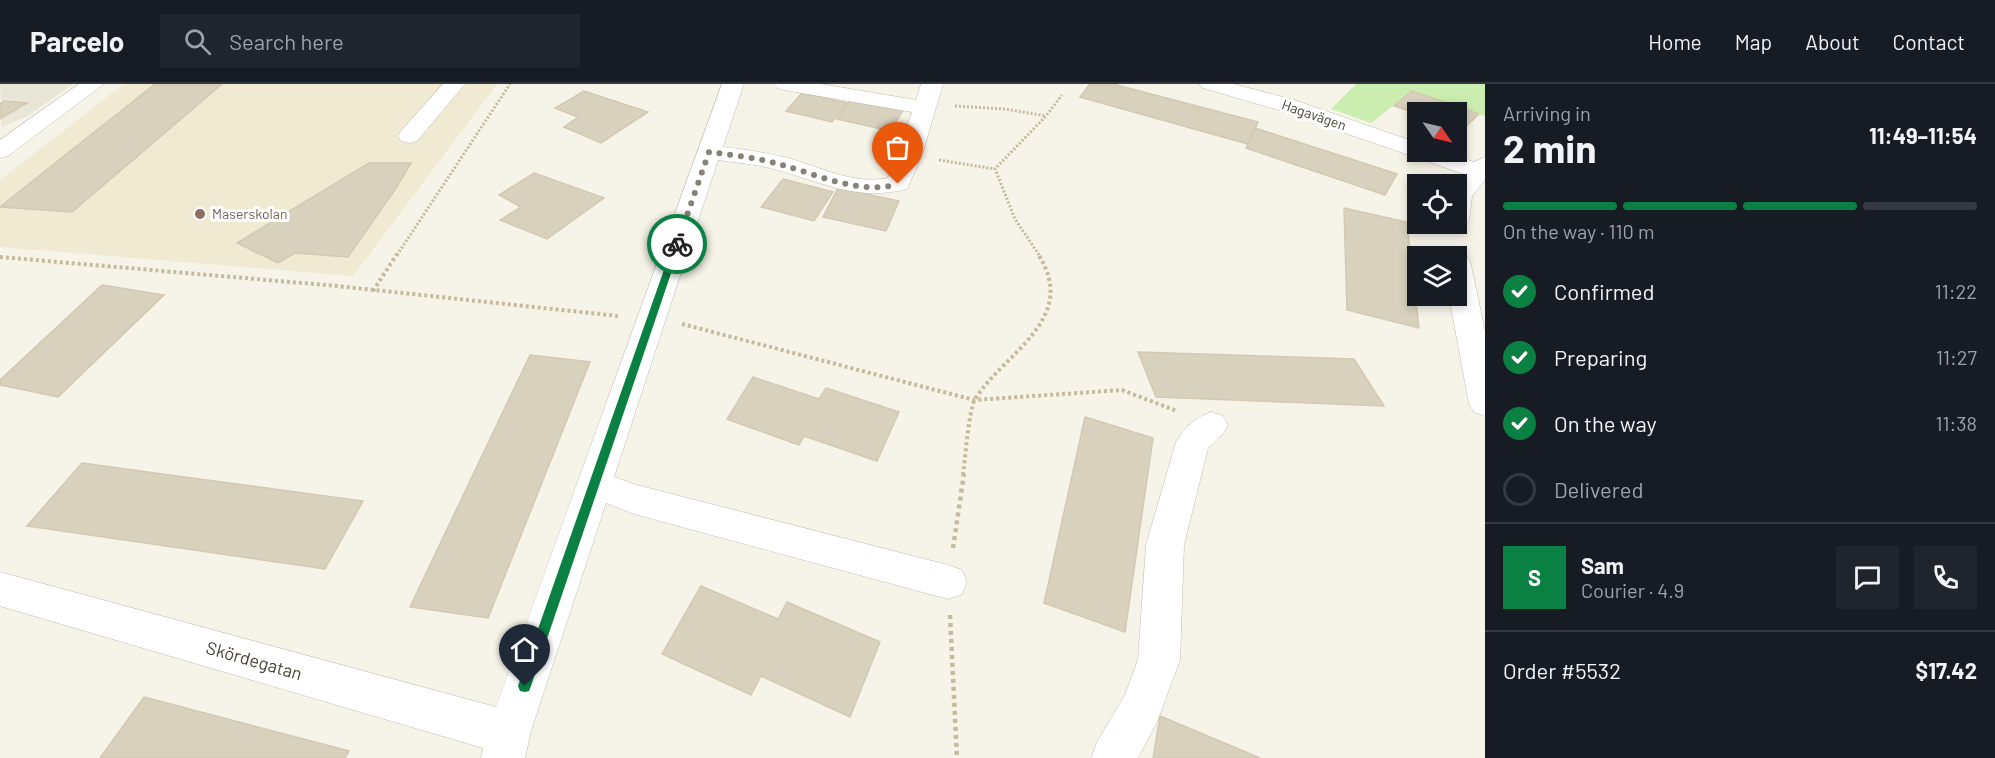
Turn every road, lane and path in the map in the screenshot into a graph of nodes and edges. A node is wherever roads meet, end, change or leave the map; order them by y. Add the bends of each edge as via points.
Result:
1 (93, 84) edge
2 (454, 84) edge
3 (510, 84) edge
4 (733, 84) edge
5 (784, 84) edge
6 (1210, 84) edge
7 (1062, 95) dead end
8 (928, 99) edge
9 (1046, 116) junction
10 (11, 134) edge
11 (409, 136) dead end
12 (1407, 147) edge
13 (0, 151) edge
14 (709, 152) junction
15 (910, 155) junction
16 (1459, 162) edge
17 (1481, 168) edge
18 (995, 169) junction
19 (1467, 186) edge
20 (1467, 197) edge
21 (1485, 202) edge
22 (0, 257) edge
23 (373, 291) junction
24 (1465, 306) edge
25 (651, 319) junction
26 (974, 400) junction
27 (1485, 404) edge
28 (1211, 425) joint
29 (594, 484) junction
30 (948, 582) junction
31 (0, 589) edge
32 (506, 745) edge
33 (957, 758) edge
34 (1113, 758) edge

1 - 10 street
2 - 11 street
3 - 23 path
4 - 14 street
5 - 8 street
6 - 12 street, Hagavägen via 1286,105
7 - 9 path
8 - 9 path
8 - 15 street
9 - 18 path
10 - 13 street
14 - 15 street via 781,164 822,178 883,189 898,184
14 - 25 street
15 - 18 path
16 - 17 street, Hagavägen
17 - 19 street
18 - 26 path via 1015,219 1047,267 1052,299 1037,330
20 - 21 street
22 - 23 path
23 - 25 path
24 - 27 street
25 - 26 path via 688,325
25 - 29 street
26 - 28 path via 1122,390
26 - 30 path
28 - 34 street via 1193,442 1165,544 1159,660 1142,707
29 - 30 street via 634,499
29 - 32 street
30 - 33 path
31 - 32 street, Skördegatan via 465,721

